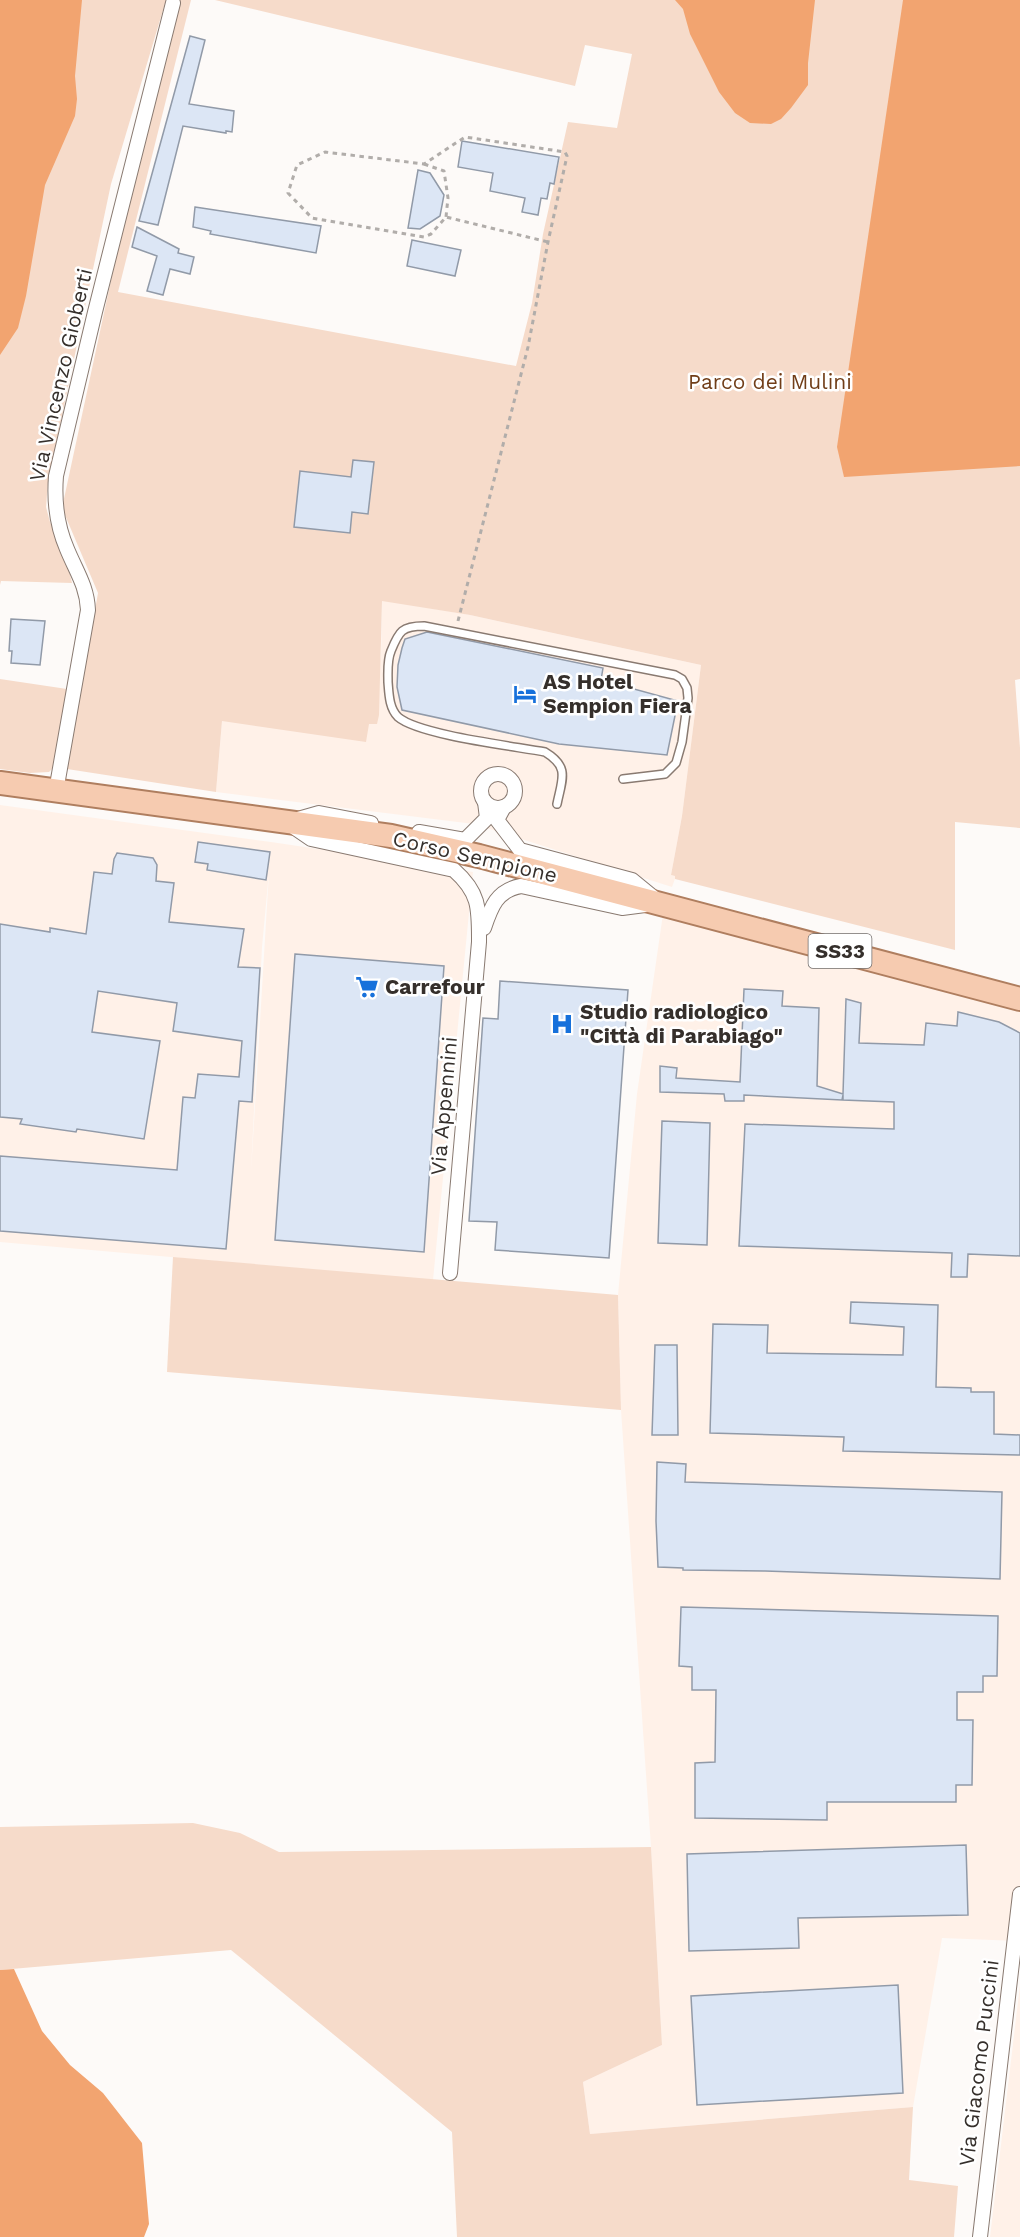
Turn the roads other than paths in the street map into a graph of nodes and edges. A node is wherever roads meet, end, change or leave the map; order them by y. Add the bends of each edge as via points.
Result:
1 (173, 3) dead end
2 (623, 779) dead end
3 (0, 783) edge
4 (56, 791) junction
5 (485, 802) junction
6 (557, 804) dead end
7 (504, 807) junction
8 (288, 822) junction
9 (660, 903) junction
10 (480, 942) junction
11 (1020, 999) edge
12 (450, 1273) dead end
13 (1020, 1894) edge
14 (980, 2237) edge

1 - 4 street, Via Vincenzo Gioberti via 56,476 60,530 82,579 88,610
2 - 6 lane via 665,774 676,762 688,698 682,679 424,626 408,626 399,633 389,655 388,678 391,708 398,716 427,730 545,752 557,759 563,774
3 - 4 main road, Corso Sempione
4 - 8 main road, Corso Sempione
5 - 7 street
5 - 7 street, Corso Sempione via 481,792 484,781 493,775 504,775 512,782 514,792
5 - 8 street, Corso Sempione via 487,818 465,840 319,813
7 - 9 street, Corso Sempione via 498,820 520,850 632,880
8 - 9 main road, Corso Sempione via 391,836
8 - 10 street, Via Appennini via 311,839 454,870 474,893
9 - 10 street, Via Appennini via 622,908 521,886 507,888 489,913
9 - 11 main road, Corso Sempione / SS33
10 - 12 street, Via Appennini
13 - 14 street, Via Giacomo Puccini

